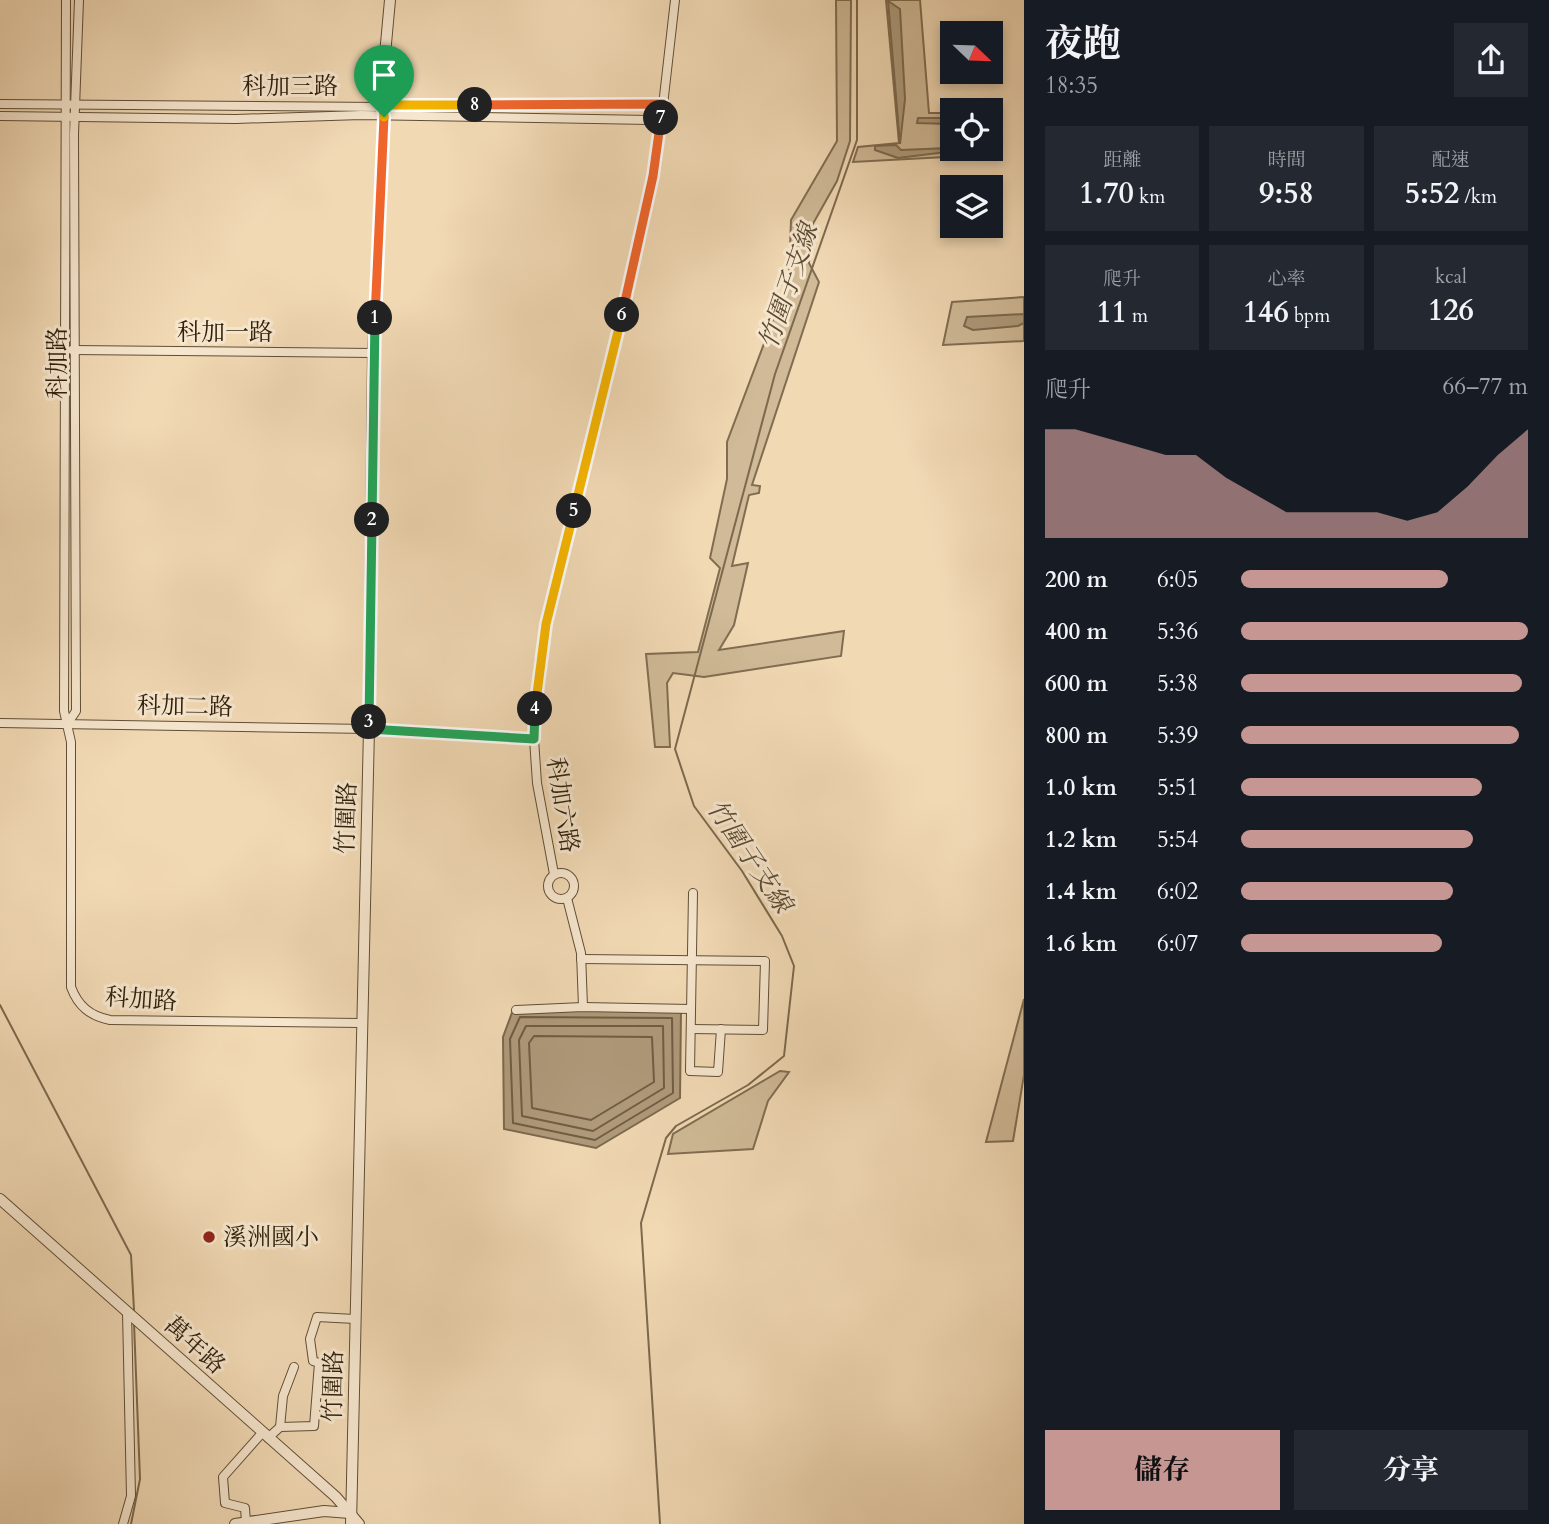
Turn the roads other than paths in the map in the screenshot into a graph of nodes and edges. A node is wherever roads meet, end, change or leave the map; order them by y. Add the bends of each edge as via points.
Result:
1 (66, 0) edge
2 (79, 0) edge
3 (390, 0) edge
4 (675, 0) edge
5 (0, 104) edge
6 (65, 104) junction
7 (75, 104) junction
8 (663, 104) junction
9 (383, 113) junction
10 (0, 116) edge
11 (65, 117) junction
12 (75, 118) junction
13 (660, 127) junction
14 (64, 350) junction
15 (76, 351) junction
16 (373, 353) junction
17 (0, 723) edge
18 (68, 723) junction
19 (369, 729) junction
20 (534, 739) junction
21 (554, 874) junction
22 (693, 892) dead end
23 (567, 898) junction
24 (581, 959) junction
25 (692, 960) junction
26 (583, 1007) junction
27 (691, 1009) junction
28 (516, 1010) dead end
29 (361, 1023) junction
30 (691, 1029) junction
31 (721, 1030) junction
32 (0, 1199) edge
33 (132, 1316) junction
34 (355, 1319) junction
35 (294, 1367) dead end
36 (280, 1427) junction
37 (265, 1436) junction
38 (351, 1519) edge
39 (241, 1523) edge
40 (124, 1524) edge
41 (359, 1524) edge

1 - 6 street, 科加路
2 - 7 street, 科加路
3 - 9 street, 竹圍路
4 - 8 street, 科加六路
5 - 6 street, 科加三路
6 - 7 street, 科加三路
6 - 11 street, 科加路
7 - 9 street, 科加三路
7 - 12 street, 科加路
8 - 9 street, 科加三路
8 - 13 street, 科加六路
9 - 12 street, 科加三路
9 - 13 street, 科加三路 via 638,120
9 - 16 street, 竹圍路
10 - 11 street, 科加三路
11 - 12 street, 科加三路
11 - 14 street, 科加路
12 - 15 street, 科加路
13 - 20 street, 科加六路 via 643,228 546,624
14 - 15 street, 科加一路
14 - 18 street, 科加路 via 64,711
15 - 16 street, 科加一路
15 - 18 street, 科加路 via 76,711
16 - 19 street, 竹圍路
17 - 18 street, 科加二路
18 - 19 street, 科加二路
18 - 29 street, 科加路 via 69,980 85,1009 118,1021
19 - 20 street, 科加二路
19 - 29 street, 竹圍路
20 - 21 street, 科加六路
21 - 23 street via 548,890 554,898
21 - 23 street via 567,874 573,880 573,892
22 - 25 street
23 - 24 street
24 - 25 street
24 - 26 street
25 - 27 street
25 - 31 street via 765,961 763,1030
26 - 27 street
26 - 28 street
27 - 30 street
29 - 34 street, 竹圍路
30 - 31 street
30 - 31 street via 690,1071 718,1072
32 - 33 street, 萬年路
33 - 37 street, 萬年路
33 - 40 street via 131,1496
34 - 36 street via 317,1317 310,1339 313,1361 319,1363 314,1426
34 - 38 street, 竹圍路
35 - 36 street via 283,1396
36 - 37 street
37 - 38 street, 萬年路
37 - 39 street via 223,1477 225,1503 245,1508
38 - 39 street via 324,1511
38 - 41 street, 萬年路

